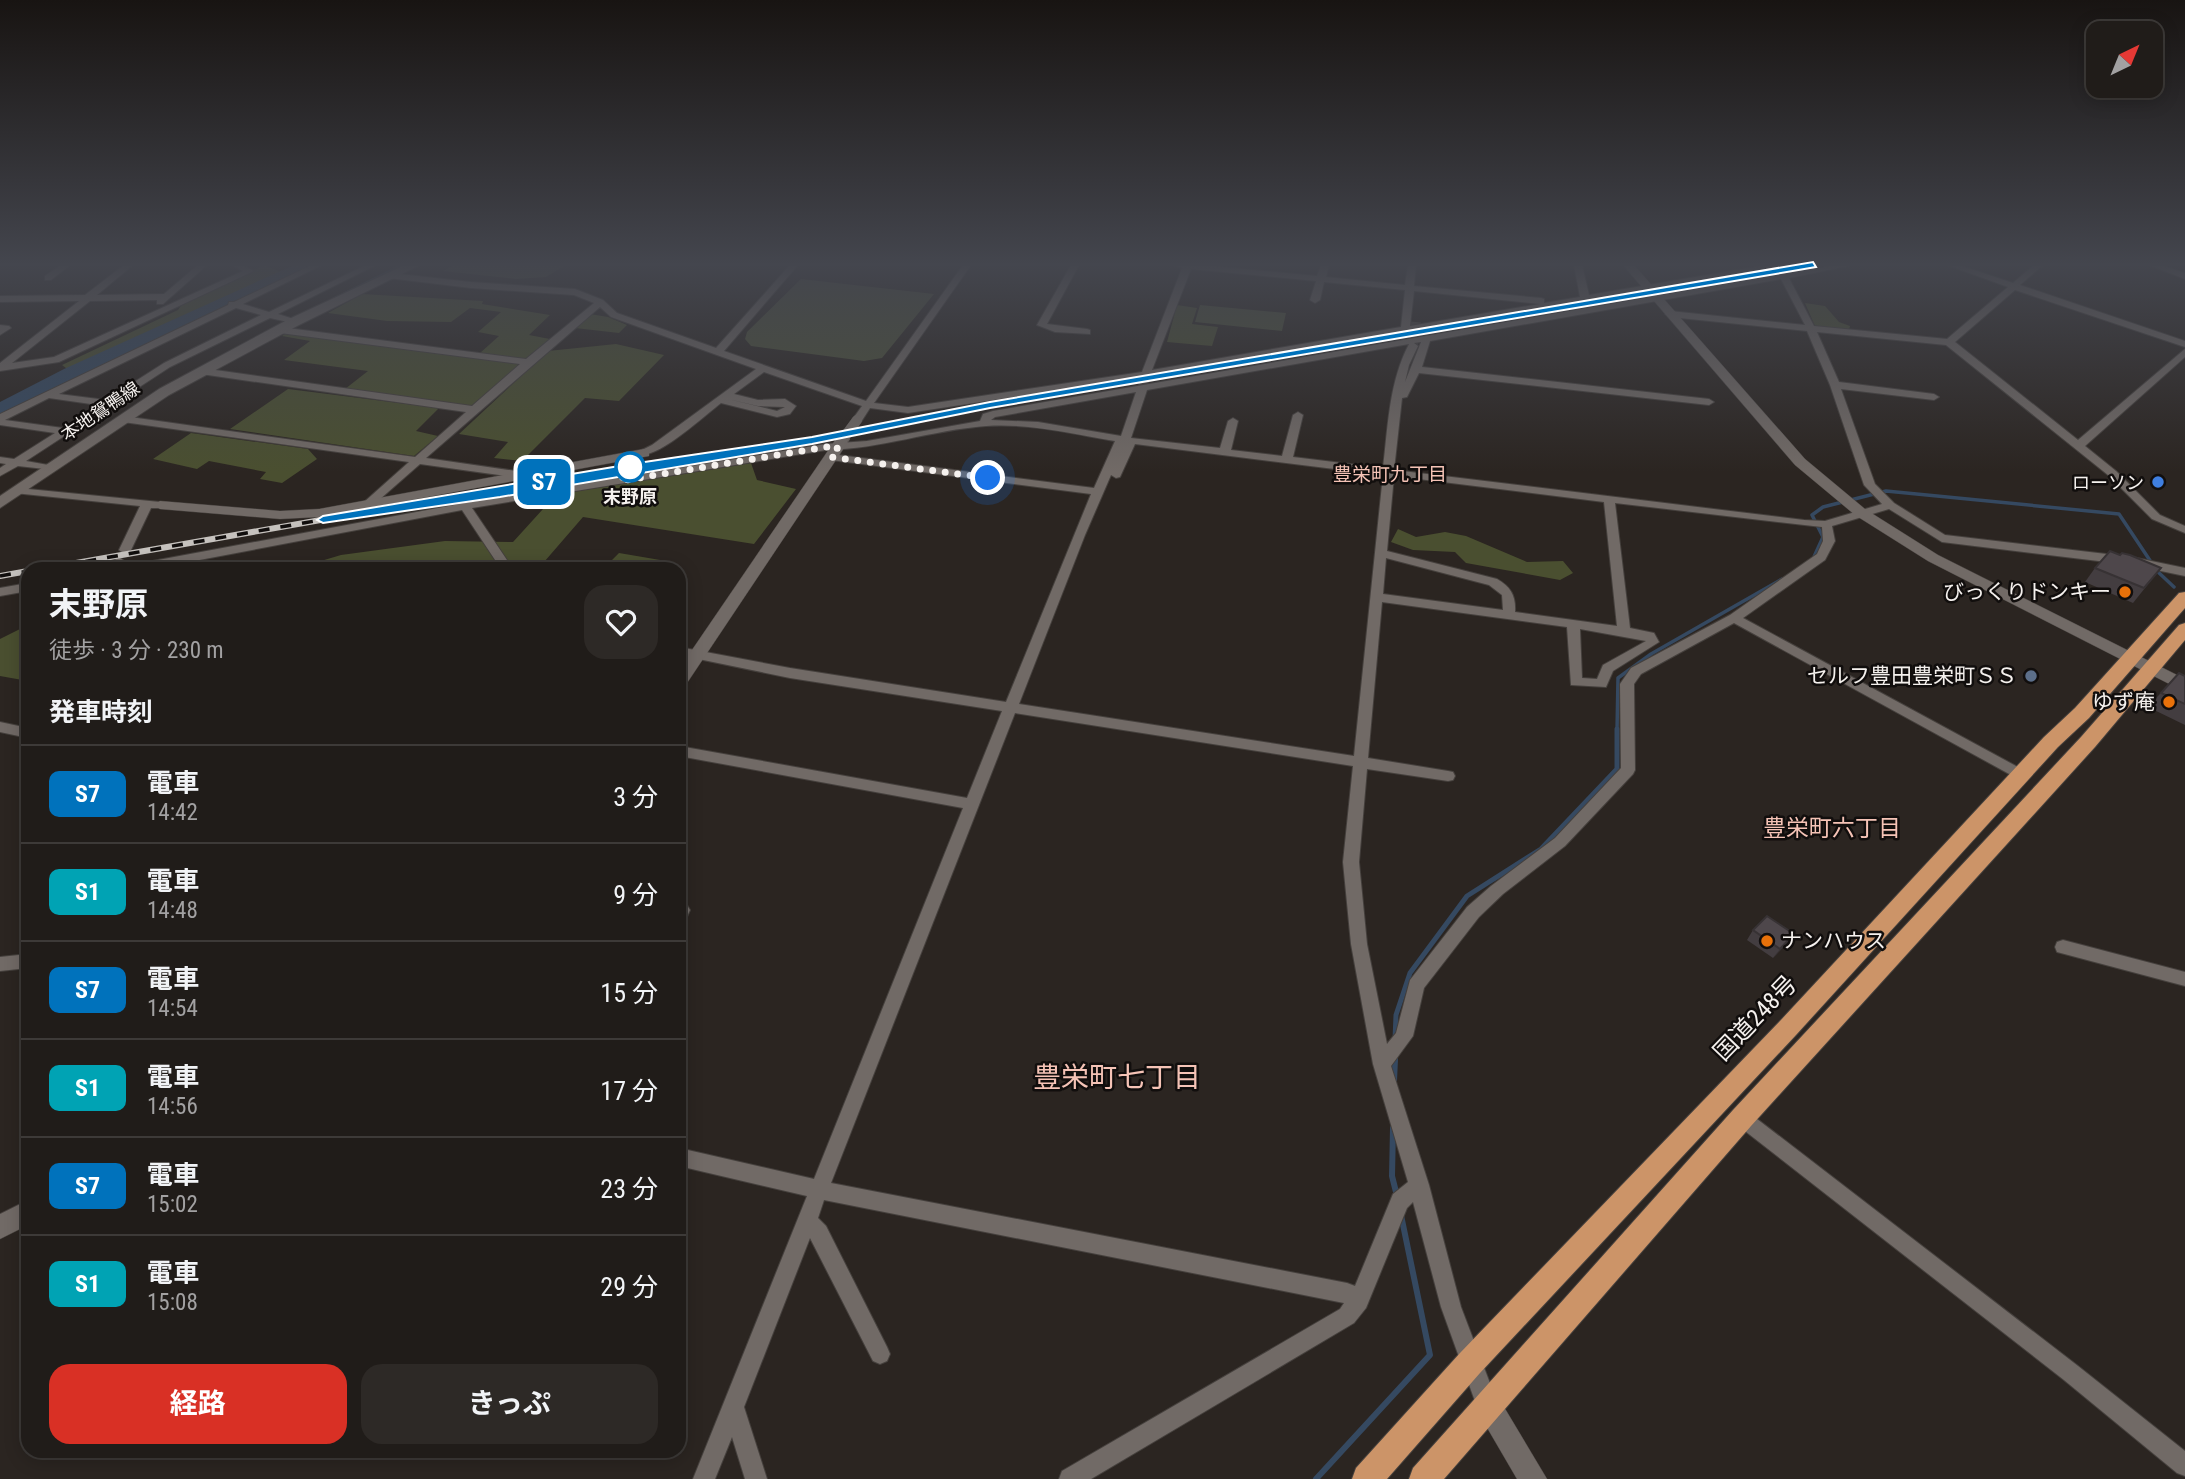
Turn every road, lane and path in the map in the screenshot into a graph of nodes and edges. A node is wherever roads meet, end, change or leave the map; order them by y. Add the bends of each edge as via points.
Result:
1 (42, 334) edge
2 (112, 334) edge
3 (170, 334) edge
4 (230, 334) edge
5 (272, 334) edge
6 (311, 334) edge
7 (562, 334) edge
8 (669, 334) edge
9 (733, 334) edge
10 (918, 334) edge
11 (1160, 334) edge
12 (1376, 334) edge
13 (1460, 334) edge
14 (1688, 334) edge
15 (1814, 334) edge
16 (1870, 334) edge
17 (1958, 334) edge
18 (2155, 334) edge
19 (1426, 340) junction
20 (1949, 342) junction
21 (1400, 344) junction
22 (2185, 344) edge
23 (1413, 346) tunnel mouth
24 (718, 351) junction
25 (2185, 352) edge
26 (528, 362) junction
27 (764, 367) junction
28 (0, 368) edge
29 (1414, 369) junction
30 (201, 371) junction
31 (1146, 374) junction
32 (1835, 385) junction
33 (1143, 388) junction
34 (44, 395) junction
35 (1934, 397) dead end
36 (724, 398) junction
37 (1396, 402) junction
38 (1709, 402) dead end
39 (106, 403) junction
40 (868, 405) junction
41 (476, 410) junction
42 (1298, 415) dead end
43 (123, 419) junction
44 (0, 420) edge
45 (1233, 421) dead end
46 (985, 423) junction
47 (64, 431) junction
48 (1125, 440) junction
49 (2078, 446) junction
50 (837, 448) junction
51 (1225, 451) junction
52 (644, 453) joint
53 (1287, 459) junction
54 (0, 460) edge
55 (418, 461) junction
56 (16, 462) junction
57 (50, 468) junction
58 (1391, 472) junction
59 (0, 473) edge
60 (523, 477) junction
61 (18, 491) junction
62 (1092, 491) dead end
63 (1609, 500) junction
64 (0, 503) edge
65 (153, 504) junction
66 (367, 505) junction
67 (1890, 505) junction
68 (465, 506) junction
69 (1860, 512) junction
70 (1826, 524) junction
71 (2185, 530) edge
72 (1380, 553) junction
73 (124, 562) edge
74 (502, 562) edge
75 (2185, 572) edge
76 (21, 588) edge
77 (21, 589) edge
78 (0, 592) edge
79 (1375, 597) junction
80 (2185, 597) edge
81 (0, 601) edge
82 (1509, 615) junction
83 (1734, 618) junction
84 (1573, 625) junction
85 (2185, 629) edge
86 (1624, 631) junction
87 (686, 652) edge
88 (698, 654) junction
89 (2140, 664) junction
90 (686, 672) edge
91 (2185, 686) edge
92 (1012, 706) junction
93 (0, 727) edge
94 (21, 732) edge
95 (686, 752) edge
96 (1360, 762) junction
97 (1448, 776) dead end
98 (2022, 776) junction
99 (972, 804) junction
100 (2063, 947) dead end
101 (21, 962) edge
102 (0, 964) edge
103 (2185, 979) edge
104 (1382, 1064) junction
105 (1742, 1118) junction
106 (686, 1159) edge
107 (1419, 1185) junction
108 (819, 1190) junction
109 (21, 1216) edge
110 (808, 1222) junction
111 (0, 1227) edge
112 (1359, 1301) junction
113 (880, 1354) dead end
114 (1470, 1363) junction
115 (733, 1407) junction
116 (1488, 1408) junction
117 (2185, 1465) edge
118 (704, 1479) edge
119 (757, 1479) edge
120 (1070, 1479) edge
121 (1367, 1479) edge
122 (1424, 1479) edge
123 (1533, 1479) edge

1 - 28 street
2 - 28 street via 56,360
3 - 34 street
4 - 39 street via 167,365
5 - 30 main road, 本地鴛鴨線
6 - 26 street
7 - 26 street
8 - 24 street
9 - 24 street
10 - 40 street
11 - 31 street
12 - 31 street
13 - 19 street
14 - 69 street via 1800,462
15 - 32 street
16 - 20 street
17 - 20 street
18 - 22 street
19 - 21 street
19 - 29 street
20 - 49 street
21 - 33 street
21 - 37 street via 1388,395
23 - 37 street
24 - 27 street
25 - 49 street
26 - 41 street
27 - 36 street
27 - 40 street
29 - 37 street via 1406,393
29 - 38 street
30 - 41 street
30 - 43 main road, 本地鴛鴨線
31 - 40 street via 908,410
32 - 35 street
32 - 67 street via 1870,485
33 - 46 street via 993,414
33 - 48 street
34 - 39 street
34 - 44 street
36 - 36 street via 785,402 791,407 777,414
36 - 52 street
37 - 58 street
39 - 47 street
40 - 50 street, bridge
41 - 55 street
42 - 53 street
43 - 55 street
43 - 57 main road, 本地鴛鴨線
44 - 47 street
45 - 51 street
46 - 48 street via 1017,423
46 - 50 street
47 - 56 street
48 - 51 street
48 - 92 street via 1130,444 1096,518 1079,536
49 - 71 street via 2156,517
50 - 62 street
50 - 68 street
50 - 88 street
51 - 53 street
52 - 60 street
53 - 58 street
54 - 56 street
55 - 60 street
55 - 66 street
56 - 57 street
56 - 59 street
57 - 61 main road, 本地鴛鴨線
58 - 63 street
58 - 72 street
60 - 66 street
61 - 64 main road, 本地鴛鴨線
61 - 65 street
63 - 70 street
63 - 86 street
65 - 66 street via 293,516
65 - 73 street
67 - 69 street
67 - 75 street via 1942,538 2132,561
68 - 73 street
68 - 74 street
69 - 70 street
69 - 89 street via 1933,558
70 - 83 street via 1831,535 1821,556
72 - 79 street
72 - 82 street via 1493,582 1510,595
76 - 78 street
77 - 81 street
79 - 82 street
79 - 96 street
80 - 89 highway, 国道248号 via 2168,612
82 - 84 street
83 - 98 street
83 - 104 street via 1636,671 1627,684 1628,770 1560,842 1473,912 1416,985 1404,1037
84 - 86 street
84 - 86 street via 1577,682 1601,684 1608,668 1653,642 1649,636
85 - 89 highway, 国道248号
87 - 88 street
88 - 90 street
88 - 92 street via 790,673
89 - 91 street
89 - 98 highway, 国道248号
89 - 105 highway, 国道248号 via 2088,742
92 - 96 street
92 - 99 street
93 - 94 street
95 - 99 street
96 - 97 street
96 - 104 street via 1351,862 1359,944
98 - 114 highway, 国道248号
99 - 108 street
100 - 103 street
101 - 102 street
104 - 107 street
105 - 116 highway, 国道248号
105 - 117 street
106 - 108 street
107 - 112 street via 1400,1201
107 - 114 street
108 - 110 street
108 - 112 street via 1347,1293
109 - 111 street
110 - 113 street via 819,1233
110 - 115 street
112 - 120 street via 1347,1316
114 - 116 street
114 - 121 highway, 国道248号
115 - 118 street
115 - 119 street
116 - 122 highway, 国道248号
116 - 123 street

